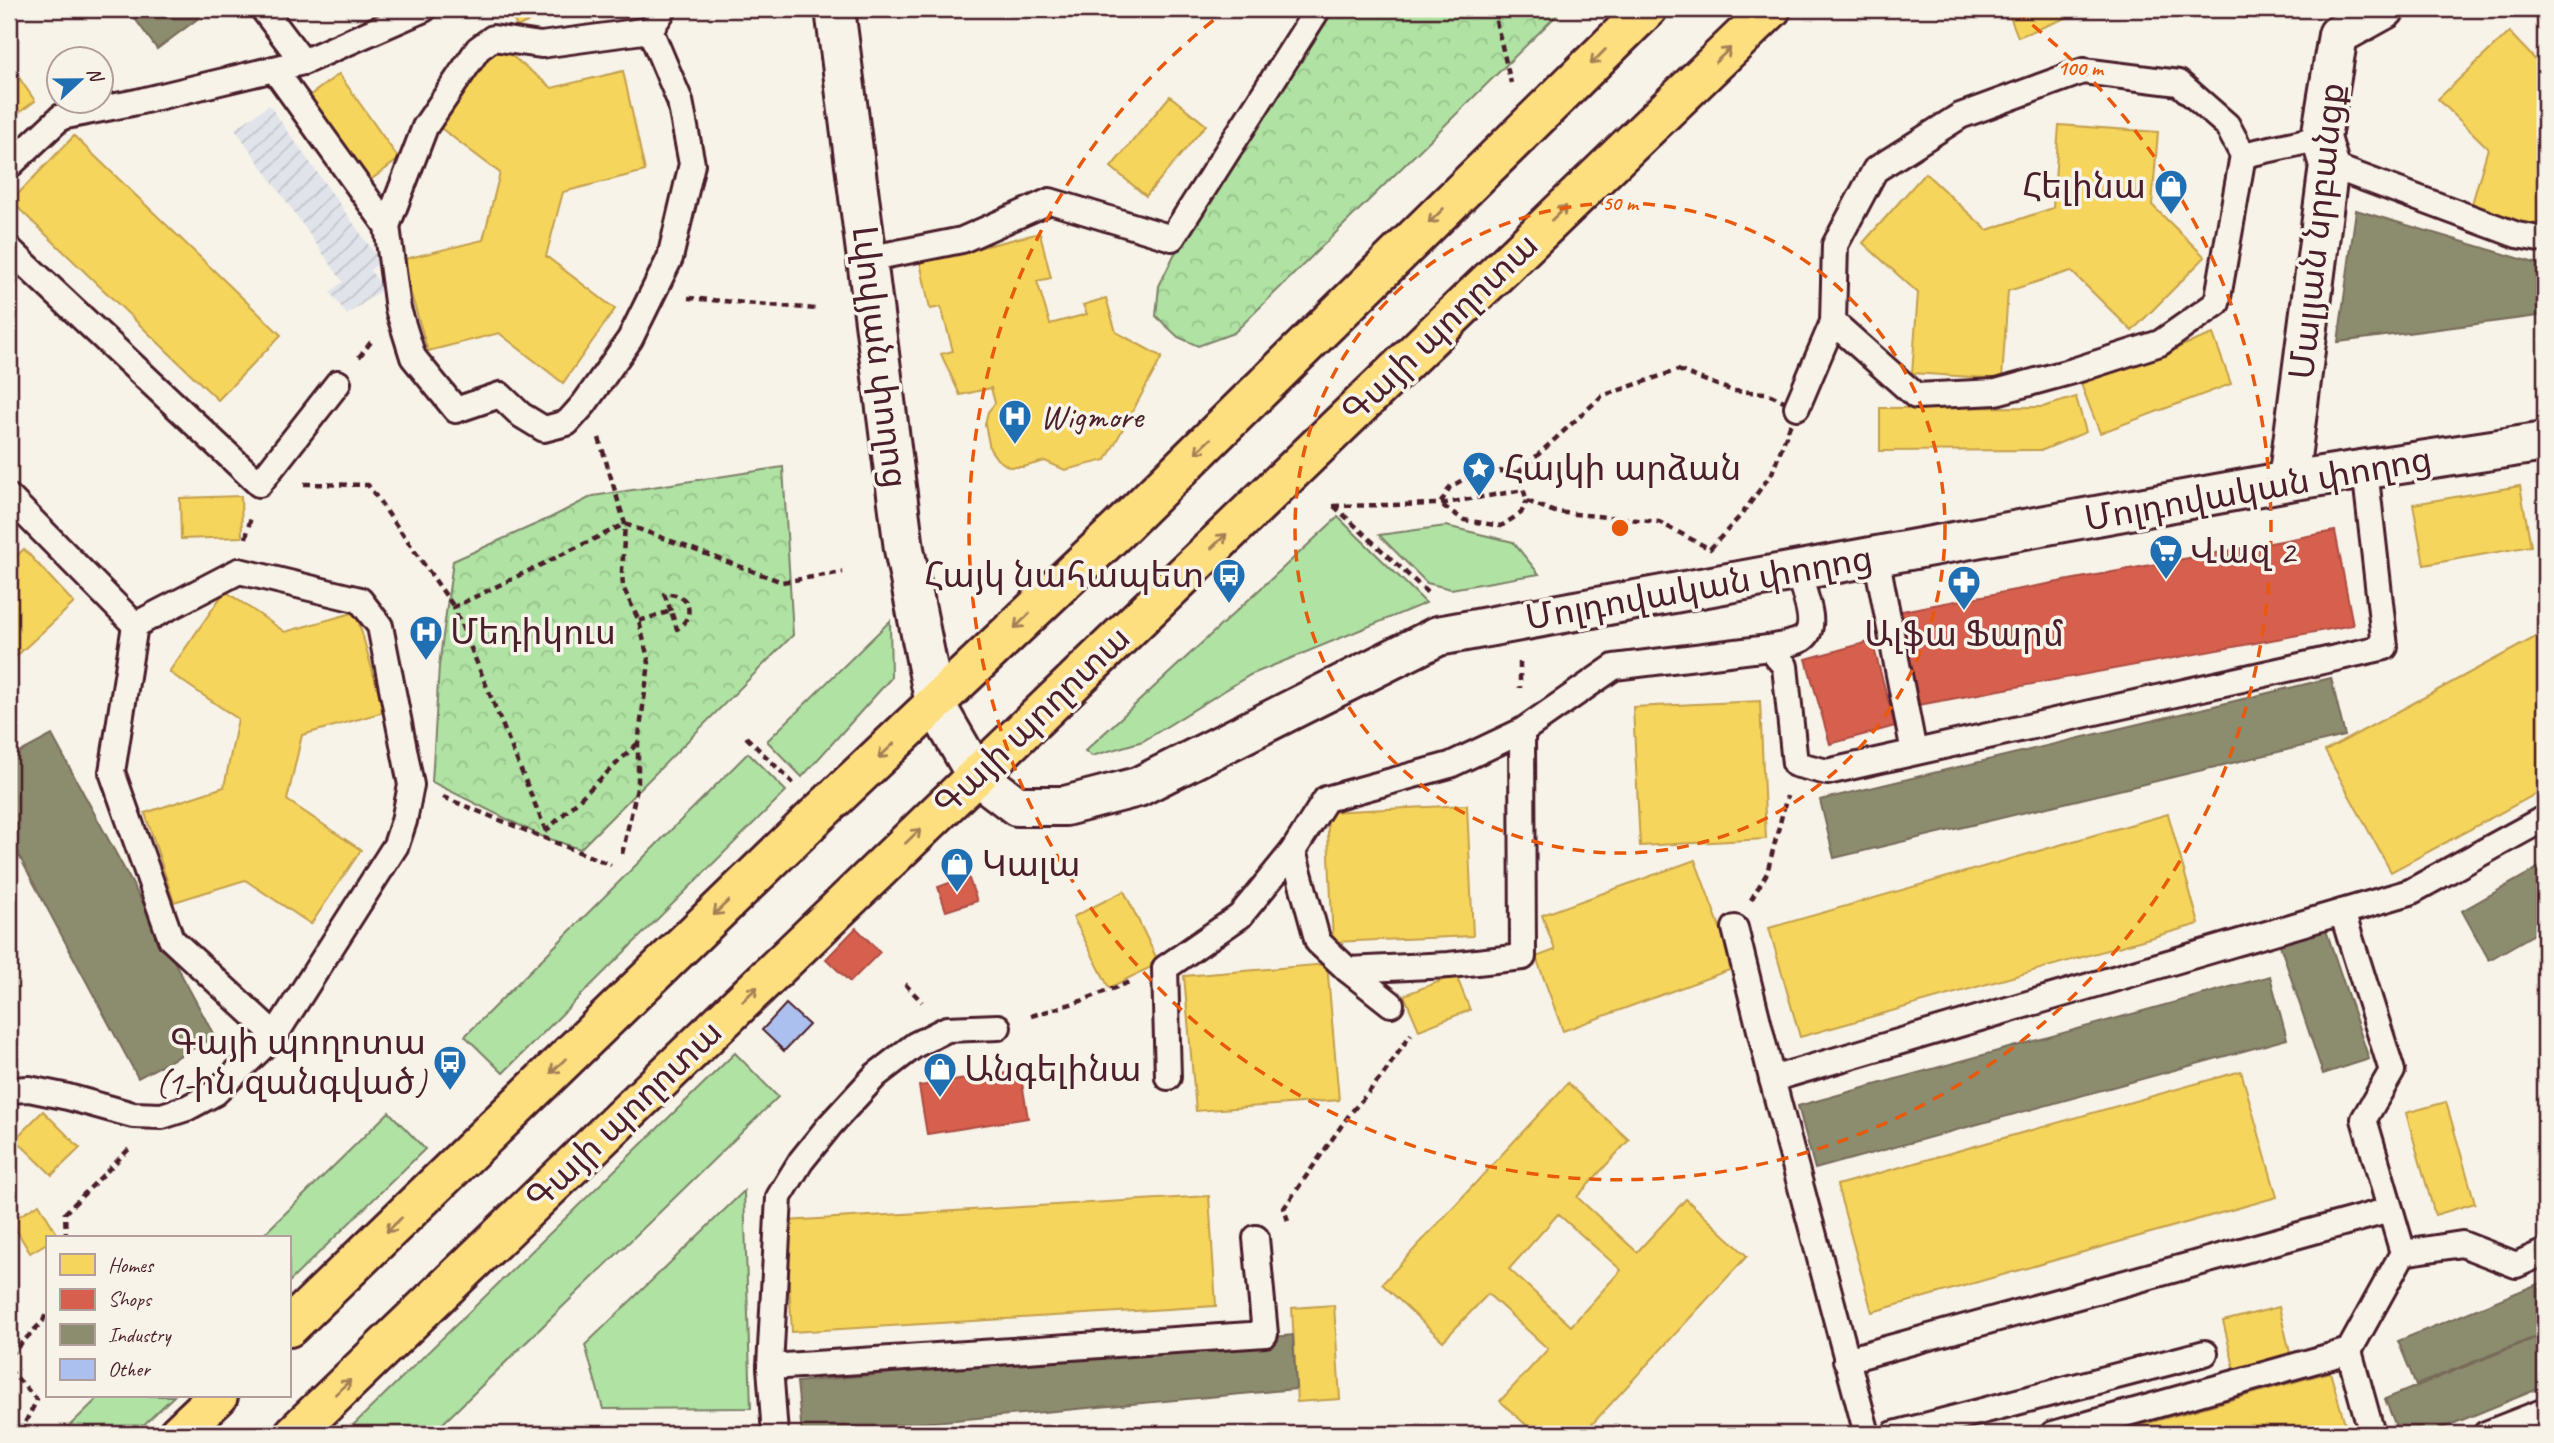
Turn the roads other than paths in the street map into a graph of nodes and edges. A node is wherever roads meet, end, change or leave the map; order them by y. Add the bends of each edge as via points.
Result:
1 (263, 9) edge
2 (424, 9) edge
3 (664, 9) edge
4 (835, 9) edge
5 (1318, 9) edge
6 (1647, 9) edge
7 (1771, 9) edge
8 (2385, 9) edge
9 (650, 30) junction
10 (303, 62) junction
11 (274, 69) junction
12 (2325, 151) junction
13 (2243, 155) junction
14 (9, 166) edge
15 (387, 226) junction
16 (2545, 240) edge
17 (9, 249) edge
18 (867, 259) junction
19 (1833, 322) junction
20 (338, 383) road end
21 (1797, 407) road end
22 (2545, 442) edge
23 (2365, 469) junction
24 (2288, 481) junction
25 (9, 497) edge
26 (1875, 556) junction
27 (1797, 570) junction
28 (135, 625) junction
29 (1769, 648) junction
30 (935, 704) junction
31 (1522, 731) junction
32 (1913, 752) junction
33 (976, 775) junction
34 (2545, 818) edge
35 (1293, 851) junction
36 (2342, 912) junction
37 (1735, 928) dead end
38 (1348, 970) junction
39 (1391, 1004) dead end
40 (998, 1027) road end
41 (275, 1035) junction
42 (1168, 1077) dead end
43 (1772, 1079) junction
44 (9, 1090) edge
45 (2390, 1210) junction
46 (1256, 1238) dead end
47 (2545, 1252) edge
48 (2403, 1253) junction
49 (290, 1326) edge
50 (2349, 1351) junction
51 (2205, 1353) dead end
52 (1846, 1360) junction
53 (770, 1367) junction
54 (216, 1398) edge
55 (2545, 1411) edge
56 (178, 1434) edge
57 (294, 1434) edge
58 (775, 1434) edge
59 (1867, 1434) edge
60 (1894, 1434) edge
61 (2053, 1434) edge
62 (2372, 1434) edge
63 (2486, 1434) edge

1 - 10 lane
2 - 10 lane
3 - 9 lane
4 - 18 street, Լվովյան փողոց
5 - 18 lane via 1172,238 1049,201 962,240
6 -> 30 main road
33 -> 7 main road, Գայի պողոտա
8 - 12 street, Մալյան նրբանցք via 2338,35
9 - 15 lane via 541,45 493,38 478,48 425,127
9 - 15 lane via 680,101 692,164 670,258 652,296 630,339 567,423 544,429 500,395 456,410 412,357 398,309
10 - 11 lane
11 - 14 lane via 61,117
11 - 15 lane
12 - 13 lane
12 - 16 lane via 2517,235
12 - 24 street, Մալյան նրբանցք
13 - 19 lane via 2217,303 2160,343 1996,392 1916,396
13 - 19 lane via 2227,125 2179,83 2083,71 1960,116 1875,170 1835,246
17 - 20 lane via 259,484
18 - 30 street, Լվովյան փողոց via 904,549
19 - 21 lane
22 - 23 street, Մոլդովական փողոց
23 - 24 street, Մոլդովական փողոց
23 - 32 lane via 2385,647
24 - 26 street, Մոլդովական փողոց
25 - 28 lane
26 - 27 street, Մոլդովական փողոց
26 - 32 lane
27 - 29 lane via 1812,622 1810,632 1800,640
27 - 33 street, Մոլդովական փողոց via 1438,636 1138,787 1065,806 1017,806
28 - 41 lane via 113,772 171,939
28 - 41 lane via 239,571 360,600 380,626 411,785 404,821 396,845
29 - 31 lane via 1614,667
29 - 32 lane via 1785,666 1795,764 1827,772
30 - 33 street, Մոլդովական փողոց
30 -> 49 main road
31 - 35 lane via 1450,765 1326,799
31 - 38 lane via 1523,957
57 -> 33 main road, Գայի պողոտա
34 - 36 lane via 2410,892
35 - 38 lane via 1318,942
35 - 42 lane via 1240,916 1165,968
36 - 43 lane
36 - 45 lane via 2392,1071 2364,1119
37 - 43 lane
38 - 39 lane
40 - 53 lane via 947,1029 915,1045 876,1075 802,1161 779,1197
41 - 44 lane via 215,1093 162,1116 133,1115 29,1089
43 - 52 lane
45 - 48 lane
45 - 52 lane
46 - 53 lane via 1265,1334
47 - 48 lane via 2516,1265 2462,1244
48 - 50 lane
50 - 61 lane
50 - 62 lane
51 - 60 lane
52 - 59 lane
53 - 58 lane
54 - 56 main road
55 - 63 lane

